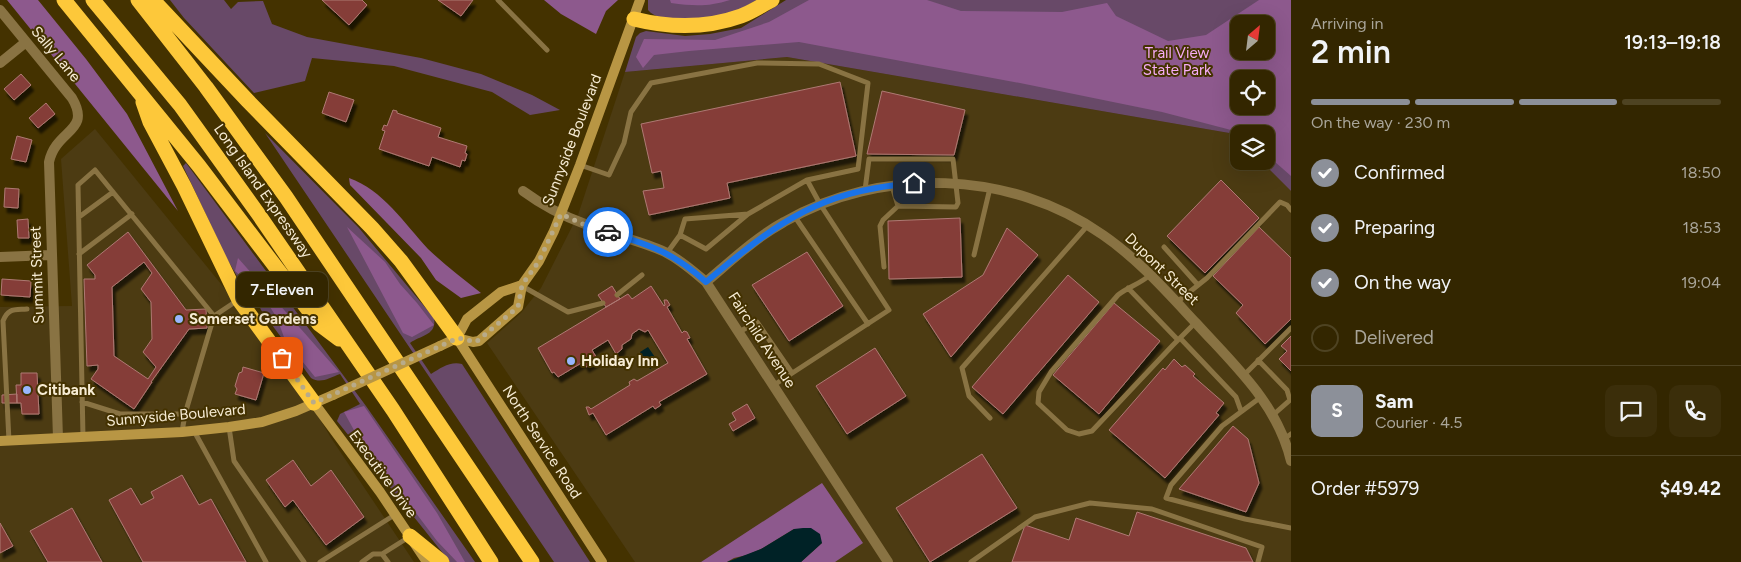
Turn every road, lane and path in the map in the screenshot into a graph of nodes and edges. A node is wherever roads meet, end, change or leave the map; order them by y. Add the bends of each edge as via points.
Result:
1 (64, 0) edge
2 (93, 0) edge
3 (138, 0) edge
4 (153, 0) edge
5 (498, 0) edge
6 (640, 0) edge
7 (769, 1) edge
8 (0, 10) edge
9 (634, 19) junction
10 (26, 42) junction
11 (547, 50) dead end
12 (0, 63) edge
13 (138, 89) junction
14 (78, 121) joint
15 (580, 166) junction
16 (807, 180) junction
17 (956, 184) junction
18 (892, 186) junction
19 (990, 188) junction
20 (865, 190) junction
21 (524, 191) dead end
22 (113, 192) junction
23 (820, 204) junction
24 (898, 206) junction
25 (1291, 210) edge
26 (132, 214) junction
27 (561, 214) junction
28 (748, 214) junction
29 (795, 216) junction
30 (78, 217) junction
31 (1088, 225) junction
32 (680, 235) junction
33 (1164, 247) dead end
34 (667, 253) junction
35 (79, 254) junction
36 (51, 255) junction
37 (974, 255) dead end
38 (0, 257) edge
39 (884, 267) dead end
40 (642, 275) dead end
41 (1150, 276) junction
42 (706, 282) junction
43 (522, 285) junction
44 (1198, 285) junction
45 (1128, 288) junction
46 (617, 295) dead end
47 (239, 300) junction
48 (603, 303) dead end
49 (1177, 303) junction
50 (27, 309) dead end
51 (214, 316) junction
52 (1195, 323) junction
53 (868, 324) junction
54 (1291, 328) edge
55 (739, 332) junction
56 (458, 338) junction
57 (1179, 339) junction
58 (350, 348) junction
59 (1258, 360) junction
60 (792, 373) junction
61 (1243, 375) junction
62 (773, 386) junction
63 (1262, 397) junction
64 (82, 402) junction
65 (314, 403) junction
66 (1241, 412) junction
67 (185, 414) junction
68 (1273, 415) junction
69 (990, 418) dead end
70 (228, 427) junction
71 (194, 430) junction
72 (182, 432) junction
73 (83, 437) junction
74 (1288, 437) edge
75 (58, 438) junction
76 (5, 441) edge
77 (1291, 462) edge
78 (396, 514) junction
79 (1291, 528) edge
80 (410, 536) junction
81 (382, 554) junction
82 (266, 562) edge
83 (304, 562) edge
84 (320, 562) edge
85 (362, 562) edge
86 (388, 562) edge
87 (427, 562) edge
88 (442, 562) edge
89 (491, 562) edge
90 (532, 562) edge
91 (602, 562) edge
92 (888, 562) edge
93 (971, 562) edge
94 (1258, 562) edge

1 - 13 highway
2 - 58 highway, Long Island Expressway via 180,105
3 - 90 highway, Long Island Expressway via 286,197
4 - 56 highway via 372,228 401,261
5 - 11 lane
6 - 9 main road, Sunnyside Boulevard
7 - 9 highway via 743,16 715,24 678,26
8 - 10 street, Sally Lane
9 - 15 main road, Sunnyside Boulevard
10 - 12 street
10 - 14 street, Sally Lane via 78,107
13 - 47 highway via 150,122
13 - 58 highway via 319,324
14 - 36 street, Summit Street via 58,142 49,162
15 - 16 lane via 609,175 624,144 631,112 651,83 757,63 819,64 868,83 858,169
15 - 27 main road, Sunnyside Boulevard
16 - 23 lane
16 - 28 lane
17 - 18 street, Dupont Street
17 - 19 street, Dupont Street
17 - 20 lane via 953,159 869,159
17 - 24 lane via 956,207
18 - 20 street, Dupont Street
18 - 24 lane
19 - 31 street, Dupont Street via 1045,203
19 - 37 lane
20 - 23 street, Dupont Street
21 - 27 street, Fairchild Avenue
22 - 26 lane
22 - 30 lane
22 - 30 lane via 95,170 78,185
23 - 29 street, Dupont Street
23 - 53 lane via 889,310
24 - 39 lane via 880,226
25 - 44 lane via 1280,202
26 - 35 lane
26 - 51 lane
27 - 34 street, Fairchild Avenue
27 - 43 main road, Sunnyside Boulevard via 539,261
28 - 32 lane via 685,219
28 - 32 lane via 706,249
29 - 42 street, Dupont Street via 753,242
29 - 53 lane
30 - 35 lane
31 - 41 street, Dupont Street via 1126,252
31 - 69 lane via 962,368 969,396
32 - 34 lane
33 - 44 lane
34 - 42 street, Fairchild Avenue
35 - 64 lane
36 - 38 street
36 - 75 street, Summit Street
40 - 46 lane
41 - 45 lane
41 - 49 street, Dupont Street
42 - 55 street, Fairchild Avenue
43 - 48 lane via 568,312
43 - 56 main road via 501,292 467,319
43 - 56 main road, Sunnyside Boulevard via 518,307 479,341
44 - 49 lane
45 - 57 lane
45 - 57 lane via 1118,295 1051,372 1039,392 1038,403 1067,430 1078,434 1092,432
47 - 51 lane
47 - 65 highway
49 - 52 street, Dupont Street
50 - 76 lane via 12,310 3,321
51 - 67 lane
52 - 57 lane
52 - 61 street, Dupont Street
53 - 60 lane
54 - 59 lane
55 - 60 lane via 758,322
55 - 62 street, Fairchild Avenue
56 - 65 main road, Sunnyside Boulevard, bridge
56 - 91 main road, North Service Road
57 - 66 lane via 1236,397
58 - 89 highway, Long Island Expressway
59 - 61 lane
59 - 68 lane via 1287,390 1290,400
60 - 62 lane
61 - 63 street, Dupont Street
62 - 92 street, Fairchild Avenue
63 - 66 lane
63 - 68 street, Dupont Street
64 - 67 lane via 120,414
64 - 73 lane
65 - 70 main road, Sunnyside Boulevard via 262,422
65 - 78 main road, Executive Drive
66 - 79 lane via 1222,426 1171,486 1166,498
67 - 72 lane
68 - 74 street, Dupont Street
70 - 71 main road, Sunnyside Boulevard
70 - 83 lane via 234,461
71 - 72 main road, Sunnyside Boulevard
71 - 82 lane
72 - 73 main road, Sunnyside Boulevard
73 - 75 main road, Sunnyside Boulevard
74 - 77 street, Dupont Street
75 - 76 main road, Sunnyside Boulevard
78 - 80 main road, Executive Drive
78 - 84 lane
80 - 81 lane
80 - 87 main road, Executive Drive
80 - 88 highway
81 - 85 lane via 373,554
81 - 86 lane
93 - 94 lane via 1035,517 1090,503 1152,509 1262,547

